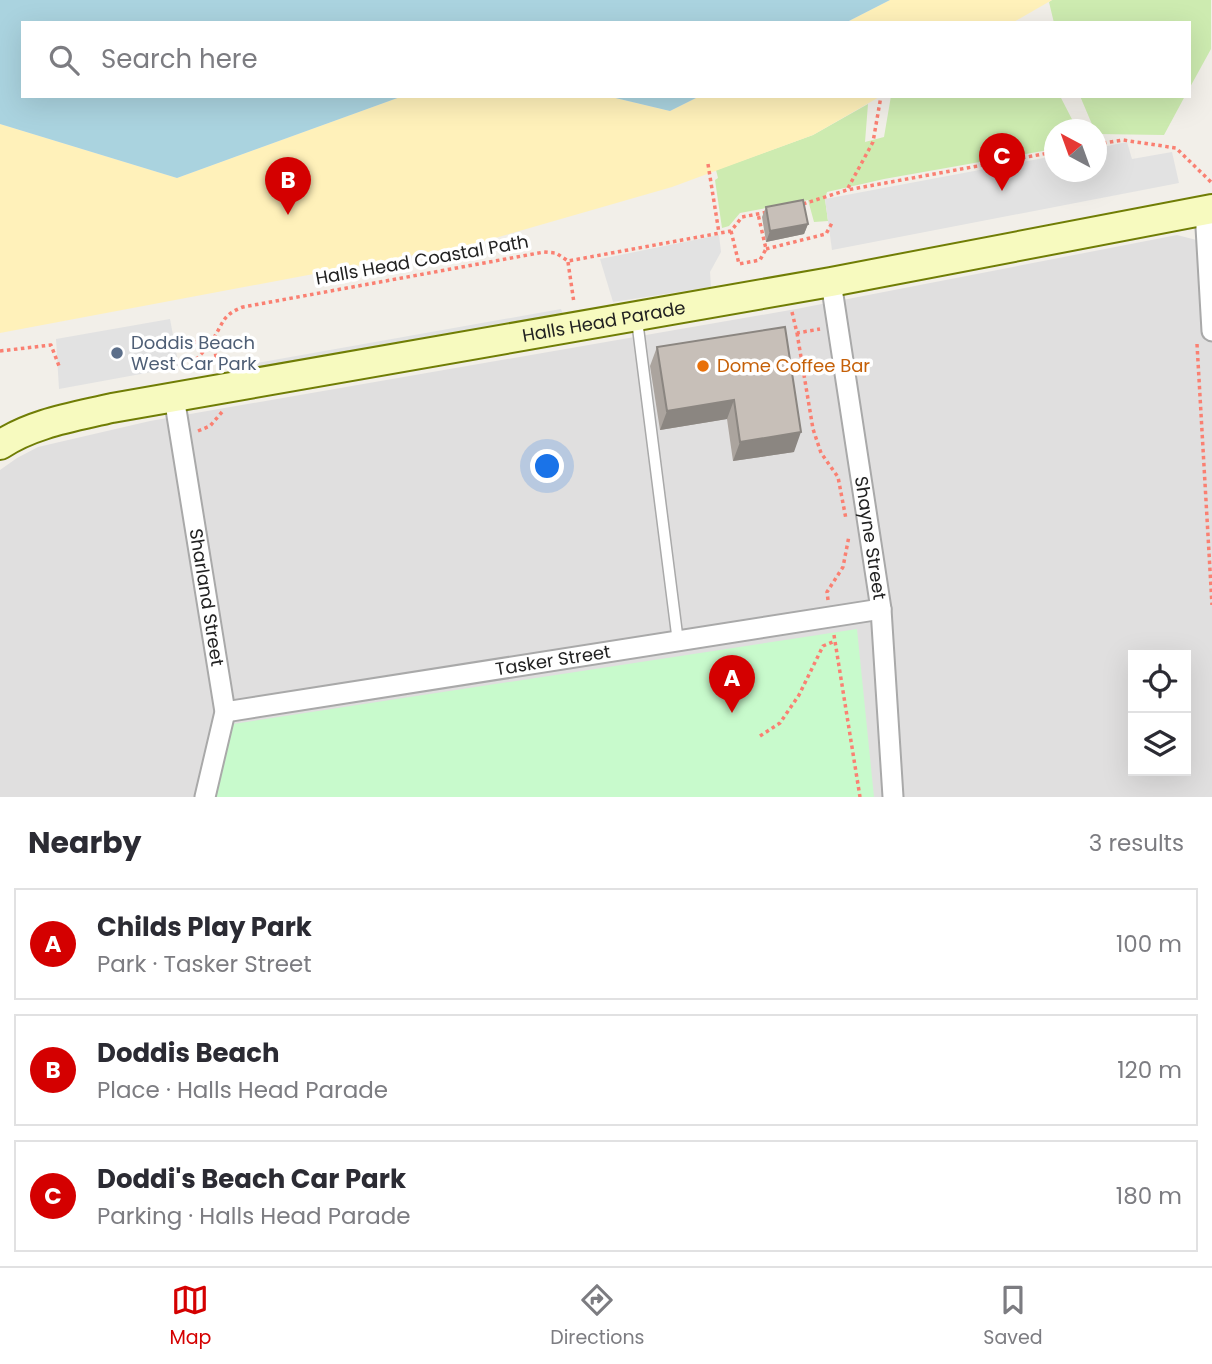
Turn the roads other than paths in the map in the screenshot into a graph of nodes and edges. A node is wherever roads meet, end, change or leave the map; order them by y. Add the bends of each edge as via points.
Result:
1 (1208, 209) edge
2 (1210, 243) edge
3 (831, 282) junction
4 (636, 316) junction
5 (1212, 331) edge
6 (174, 397) junction
7 (0, 445) edge
8 (881, 609) junction
9 (678, 642) junction
10 (225, 712) junction
11 (205, 797) edge
12 (893, 797) edge

1 - 2 street
1 - 3 street, Halls Head Parade
2 - 5 street
3 - 4 street, Halls Head Parade
3 - 8 street, Shayne Street
4 - 6 street, Halls Head Parade
4 - 9 lane
6 - 7 street, Halls Head Parade via 48,423
6 - 10 street, Sharland Street
8 - 9 street, Tasker Street
8 - 12 street, Shayne Street
9 - 10 street, Tasker Street
10 - 11 street, Sharland Street

